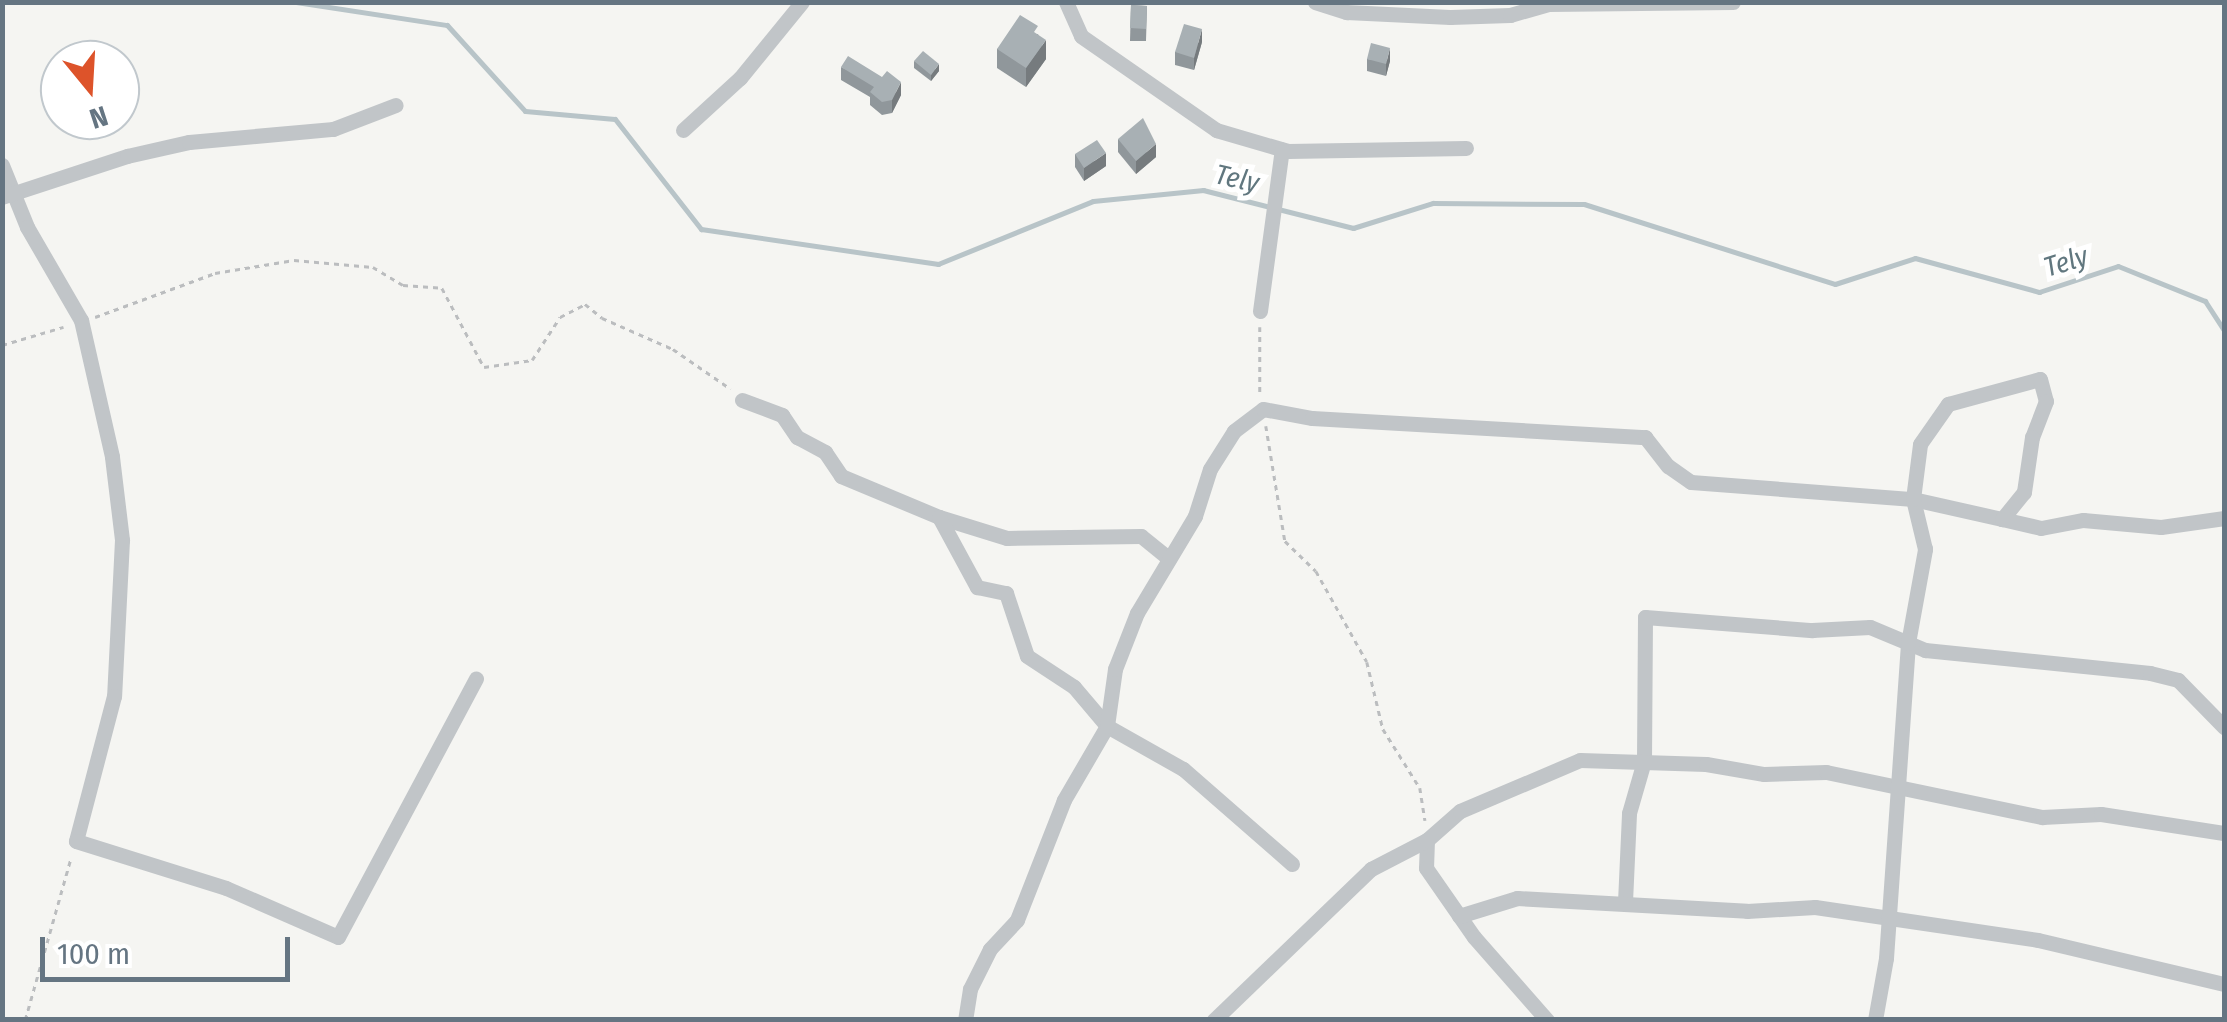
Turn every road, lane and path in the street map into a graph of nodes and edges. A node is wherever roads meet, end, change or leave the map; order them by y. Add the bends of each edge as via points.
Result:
1 (802, 2) edge
2 (1066, 2) edge
3 (1315, 2) edge
4 (1733, 2) edge
5 (396, 105) dead end
6 (683, 130) dead end
7 (1466, 148) dead end
8 (1282, 149) junction
9 (2, 165) edge
10 (8, 194) edge
11 (1260, 310) joint
12 (82, 320) junction
13 (2, 345) edge
14 (742, 400) joint
15 (1263, 410) junction
16 (1912, 499) junction
17 (939, 518) junction
18 (2224, 518) edge
19 (2002, 519) junction
20 (1169, 559) junction
21 (1908, 643) junction
22 (476, 679) dead end
23 (1106, 726) junction
24 (2224, 727) edge
25 (1644, 760) junction
26 (1894, 788) junction
27 (2224, 834) edge
28 (1427, 840) junction
29 (76, 841) junction
30 (1292, 864) dead end
31 (1624, 902) junction
32 (1460, 916) junction
33 (1886, 917) junction
34 (2224, 984) edge
35 (25, 1020) edge
36 (965, 1020) edge
37 (1214, 1020) edge
38 (1547, 1020) edge
39 (1874, 1020) edge

1 - 6 street via 740,78
2 - 8 street via 1081,36 1149,85 1216,130
3 - 4 street via 1346,12 1450,17 1510,15 1548,4
5 - 10 street via 333,129 190,142
7 - 8 street
8 - 11 street
9 - 10 street
10 - 12 street
11 - 15 path
12 - 13 path
12 - 14 path via 215,273 294,260 373,267 403,284 442,288 484,367 532,360 560,317 585,304 673,348
12 - 29 street via 112,457 122,540 121,644
14 - 17 street via 782,416 797,438 825,452 841,476
15 - 16 street via 1645,437 1691,482
15 - 20 street via 1234,431
15 - 28 path via 1285,541 1316,571 1367,662 1383,729 1420,788
16 - 19 street
16 - 19 street via 1920,444 1948,404 2040,379 2046,401 2032,437 2024,492
16 - 21 street via 1926,550
17 - 20 street via 1007,538 1141,536
17 - 23 street via 977,587 1006,593 1027,656 1074,686
18 - 19 street via 2162,527 2082,520 2041,528
20 - 23 street via 1116,669
21 - 24 street via 2178,680
21 - 25 street via 1870,627 1794,629 1645,617
21 - 26 street via 1910,689
22 - 29 street via 338,937 226,888
23 - 30 street via 1183,769
23 - 36 street via 1064,800 1017,920 990,949 970,988
25 - 26 street via 1764,774 1826,772
25 - 28 street via 1580,760 1460,812
25 - 31 street via 1629,813
26 - 27 street via 2042,817 2101,814
26 - 33 street
28 - 32 street via 1426,868
28 - 37 street via 1371,870
29 - 35 path
31 - 32 street via 1517,898
31 - 33 street via 1746,911 1815,907
32 - 38 street
33 - 34 street via 2129,957 2150,971
33 - 39 street

